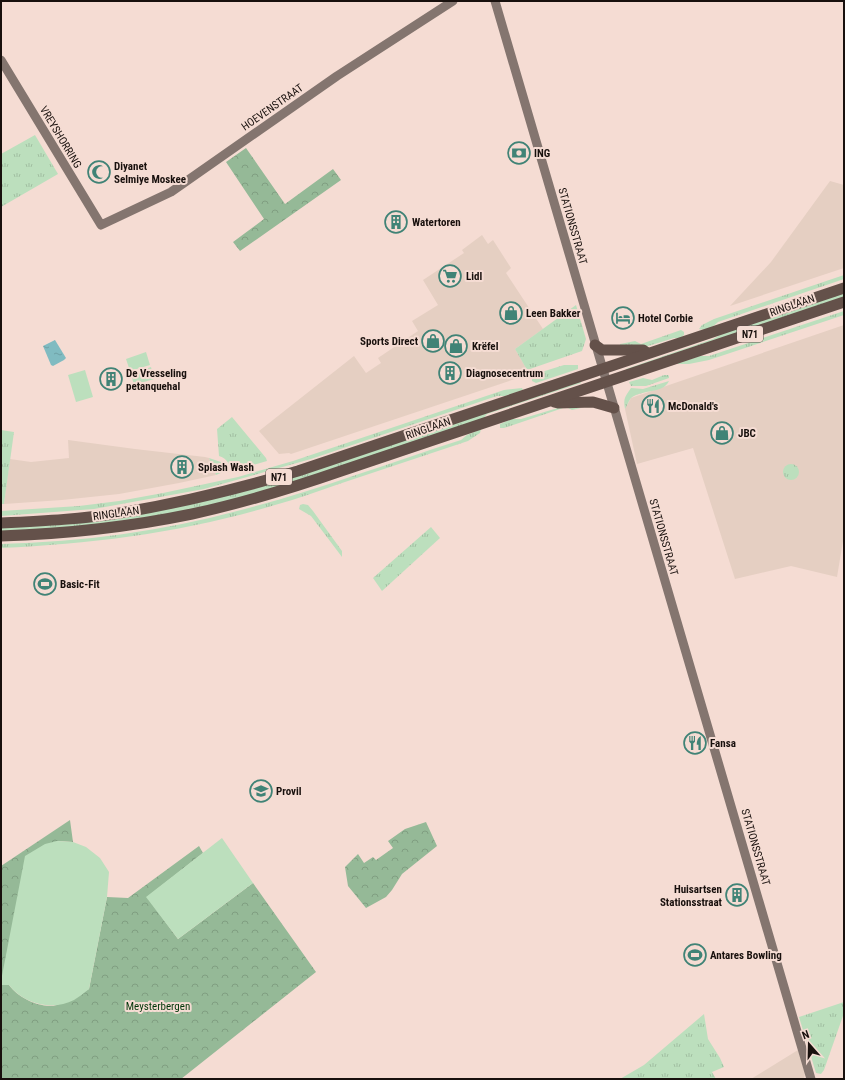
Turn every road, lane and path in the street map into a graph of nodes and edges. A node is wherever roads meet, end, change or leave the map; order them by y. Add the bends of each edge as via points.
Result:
1 (453, 1) edge
2 (494, 1) edge
3 (1, 60) edge
4 (101, 226) joint
5 (844, 288) edge
6 (844, 302) edge
7 (595, 345) junction
8 (648, 354) junction
9 (602, 369) junction
10 (606, 382) junction
11 (550, 401) junction
12 (614, 408) junction
13 (1, 523) edge
14 (1, 536) edge
15 (811, 1079) edge

1 - 4 main road, HOEVENSTRAAT via 337,76 171,192
2 - 7 main road, STATIONSSTRAAT
3 - 4 main road, VREYSHORRING
5 - 8 highway, RINGLAAN / N71
6 - 10 highway, RINGLAAN / N71
7 - 8 highway via 602,350 643,350
7 - 9 main road, STATIONSSTRAAT
8 - 9 highway, RINGLAAN / N71
9 - 10 main road, STATIONSSTRAAT
9 - 13 highway, RINGLAAN / N71 via 298,471 226,492 124,512
10 - 11 highway, RINGLAAN / N71
10 - 12 main road, STATIONSSTRAAT
11 - 12 highway via 593,402
11 - 14 highway, RINGLAAN / N71 via 311,481 229,505 116,527
12 - 15 main road, STATIONSSTRAAT

